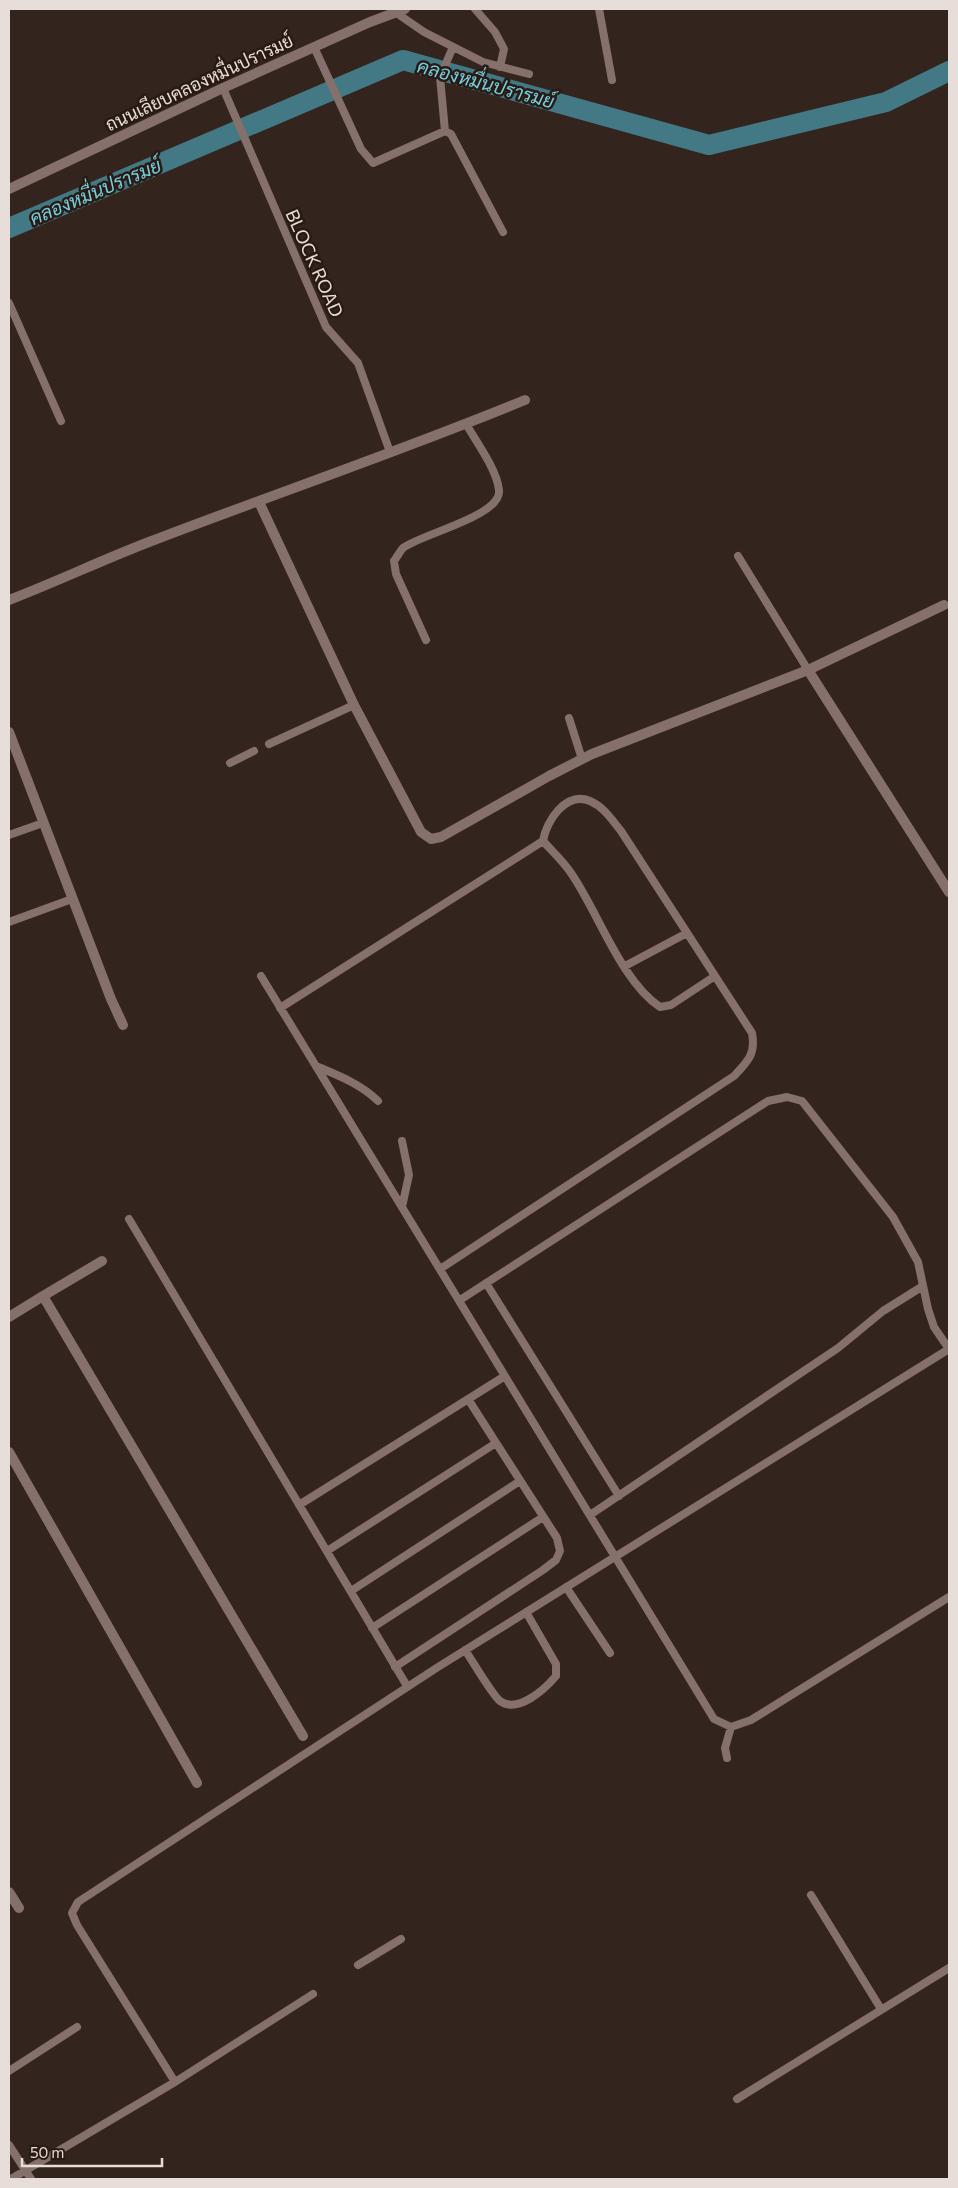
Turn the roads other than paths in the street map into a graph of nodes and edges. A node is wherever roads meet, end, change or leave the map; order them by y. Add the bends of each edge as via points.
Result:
1 (475, 9) edge
2 (599, 9) edge
3 (400, 10) edge
4 (314, 47) junction
5 (453, 47) junction
6 (500, 67) junction
7 (529, 74) dead end
8 (612, 80) dead end
9 (223, 88) junction
10 (445, 131) junction
11 (9, 189) edge
12 (503, 232) dead end
13 (9, 303) edge
14 (525, 400) dead end
15 (61, 421) dead end
16 (466, 424) junction
17 (390, 452) junction
18 (259, 502) junction
19 (738, 556) dead end
20 (9, 600) edge
21 (944, 605) dead end
22 (426, 640) dead end
23 (808, 670) junction
24 (354, 705) junction
25 (569, 718) dead end
26 (9, 732) edge
27 (268, 744) dead end
28 (254, 751) dead end
29 (582, 759) junction
30 (230, 763) dead end
31 (43, 823) junction
32 (9, 835) edge
33 (543, 841) junction
34 (949, 892) edge
35 (72, 899) junction
36 (9, 922) edge
37 (687, 933) junction
38 (625, 966) junction
39 (261, 976) dead end
40 (715, 976) junction
41 (280, 1008) junction
42 (123, 1025) dead end
43 (316, 1066) junction
44 (378, 1101) dead end
45 (402, 1140) dead end
46 (402, 1207) junction
47 (129, 1219) dead end
48 (102, 1261) dead end
49 (440, 1269) junction
50 (486, 1284) junction
51 (923, 1286) junction
52 (43, 1296) junction
53 (460, 1300) junction
54 (9, 1317) edge
55 (505, 1376) junction
56 (468, 1399) junction
57 (496, 1443) junction
58 (9, 1452) edge
59 (520, 1481) junction
60 (618, 1496) junction
61 (299, 1505) junction
62 (590, 1515) junction
63 (543, 1517) junction
64 (327, 1551) junction
65 (615, 1557) junction
66 (566, 1587) junction
67 (351, 1591) junction
68 (949, 1597) edge
69 (526, 1612) junction
70 (372, 1628) junction
71 (465, 1650) junction
72 (610, 1653) dead end
73 (396, 1667) junction
74 (407, 1686) junction
75 (731, 1727) junction
76 (303, 1736) dead end
77 (727, 1758) dead end
78 (197, 1783) dead end
79 (9, 1892) edge
80 (811, 1895) dead end
81 (19, 1908) dead end
82 (402, 1939) dead end
83 (358, 1966) dead end
84 (949, 1968) edge
85 (313, 1994) dead end
86 (881, 2010) junction
87 (77, 2027) dead end
88 (9, 2071) edge
89 (174, 2082) junction
90 (737, 2099) dead end
91 (9, 2145) edge
92 (26, 2170) junction
93 (11, 2179) edge
94 (32, 2179) edge

1 - 6 lane via 495,32 504,49
2 - 8 lane
3 - 4 street, ถนนเลียบคลองหมื่นปรารมย์
3 - 5 lane via 424,32
4 - 9 street, ถนนเลียบคลองหมื่นปรารมย์
4 - 10 lane via 360,149 373,163
5 - 6 lane
5 - 10 lane via 440,77
6 - 7 lane
9 - 11 street, ถนนเลียบคลองหมื่นปรารมย์
9 - 17 lane, BLOCK ROAD via 326,327 358,363
10 - 12 lane via 451,134
13 - 15 lane
14 - 16 street
16 - 17 street
16 - 22 lane via 492,471 499,491 495,504 403,548 394,561 396,574
17 - 18 street
18 - 20 street via 141,545
18 - 24 street
19 - 23 lane
21 - 23 street
23 - 29 street
23 - 34 street
24 - 27 lane
24 - 29 street via 420,832 431,840
25 - 29 lane
26 - 31 street
28 - 30 lane
31 - 32 lane
31 - 35 street
33 - 37 lane via 544,830 552,817 569,801 589,800 596,804 621,831
33 - 38 lane via 572,874
33 - 41 lane
35 - 36 lane
35 - 42 street
37 - 38 lane
37 - 40 lane
38 - 40 lane via 634,982 660,1008 671,1005
39 - 41 lane
40 - 49 lane via 752,1033 755,1046 746,1064 734,1076
41 - 43 lane
43 - 44 lane via 346,1079
43 - 46 lane
45 - 46 lane via 409,1175
46 - 49 lane
47 - 61 lane
48 - 52 street
49 - 53 lane
50 - 51 lane via 768,1102 787,1097 802,1101 893,1217 918,1262
50 - 53 lane
50 - 60 lane
51 - 60 lane via 883,1311 838,1348
51 - 65 lane via 934,1327 949,1349
52 - 54 street
52 - 76 street
53 - 55 lane
55 - 56 lane
55 - 62 lane
56 - 57 lane
56 - 61 lane
57 - 59 lane
57 - 64 lane
58 - 78 street
59 - 63 lane
59 - 67 lane
60 - 62 lane
61 - 64 lane
62 - 65 lane
63 - 70 lane
63 - 73 lane via 557,1538 560,1551 556,1560
64 - 67 lane
65 - 66 lane
65 - 75 lane via 714,1719
66 - 69 lane
66 - 72 lane
67 - 70 lane
68 - 75 lane via 751,1720
69 - 71 lane
69 - 71 lane via 556,1664 556,1676 520,1704 500,1701
70 - 73 lane
71 - 74 lane
73 - 74 lane
74 - 89 lane via 78,1902 72,1913 77,1925
75 - 77 lane
79 - 81 street
80 - 86 lane
82 - 83 lane
84 - 86 lane
85 - 89 lane
86 - 90 lane
87 - 88 lane
89 - 92 lane
91 - 92 lane
92 - 93 lane
92 - 94 lane

